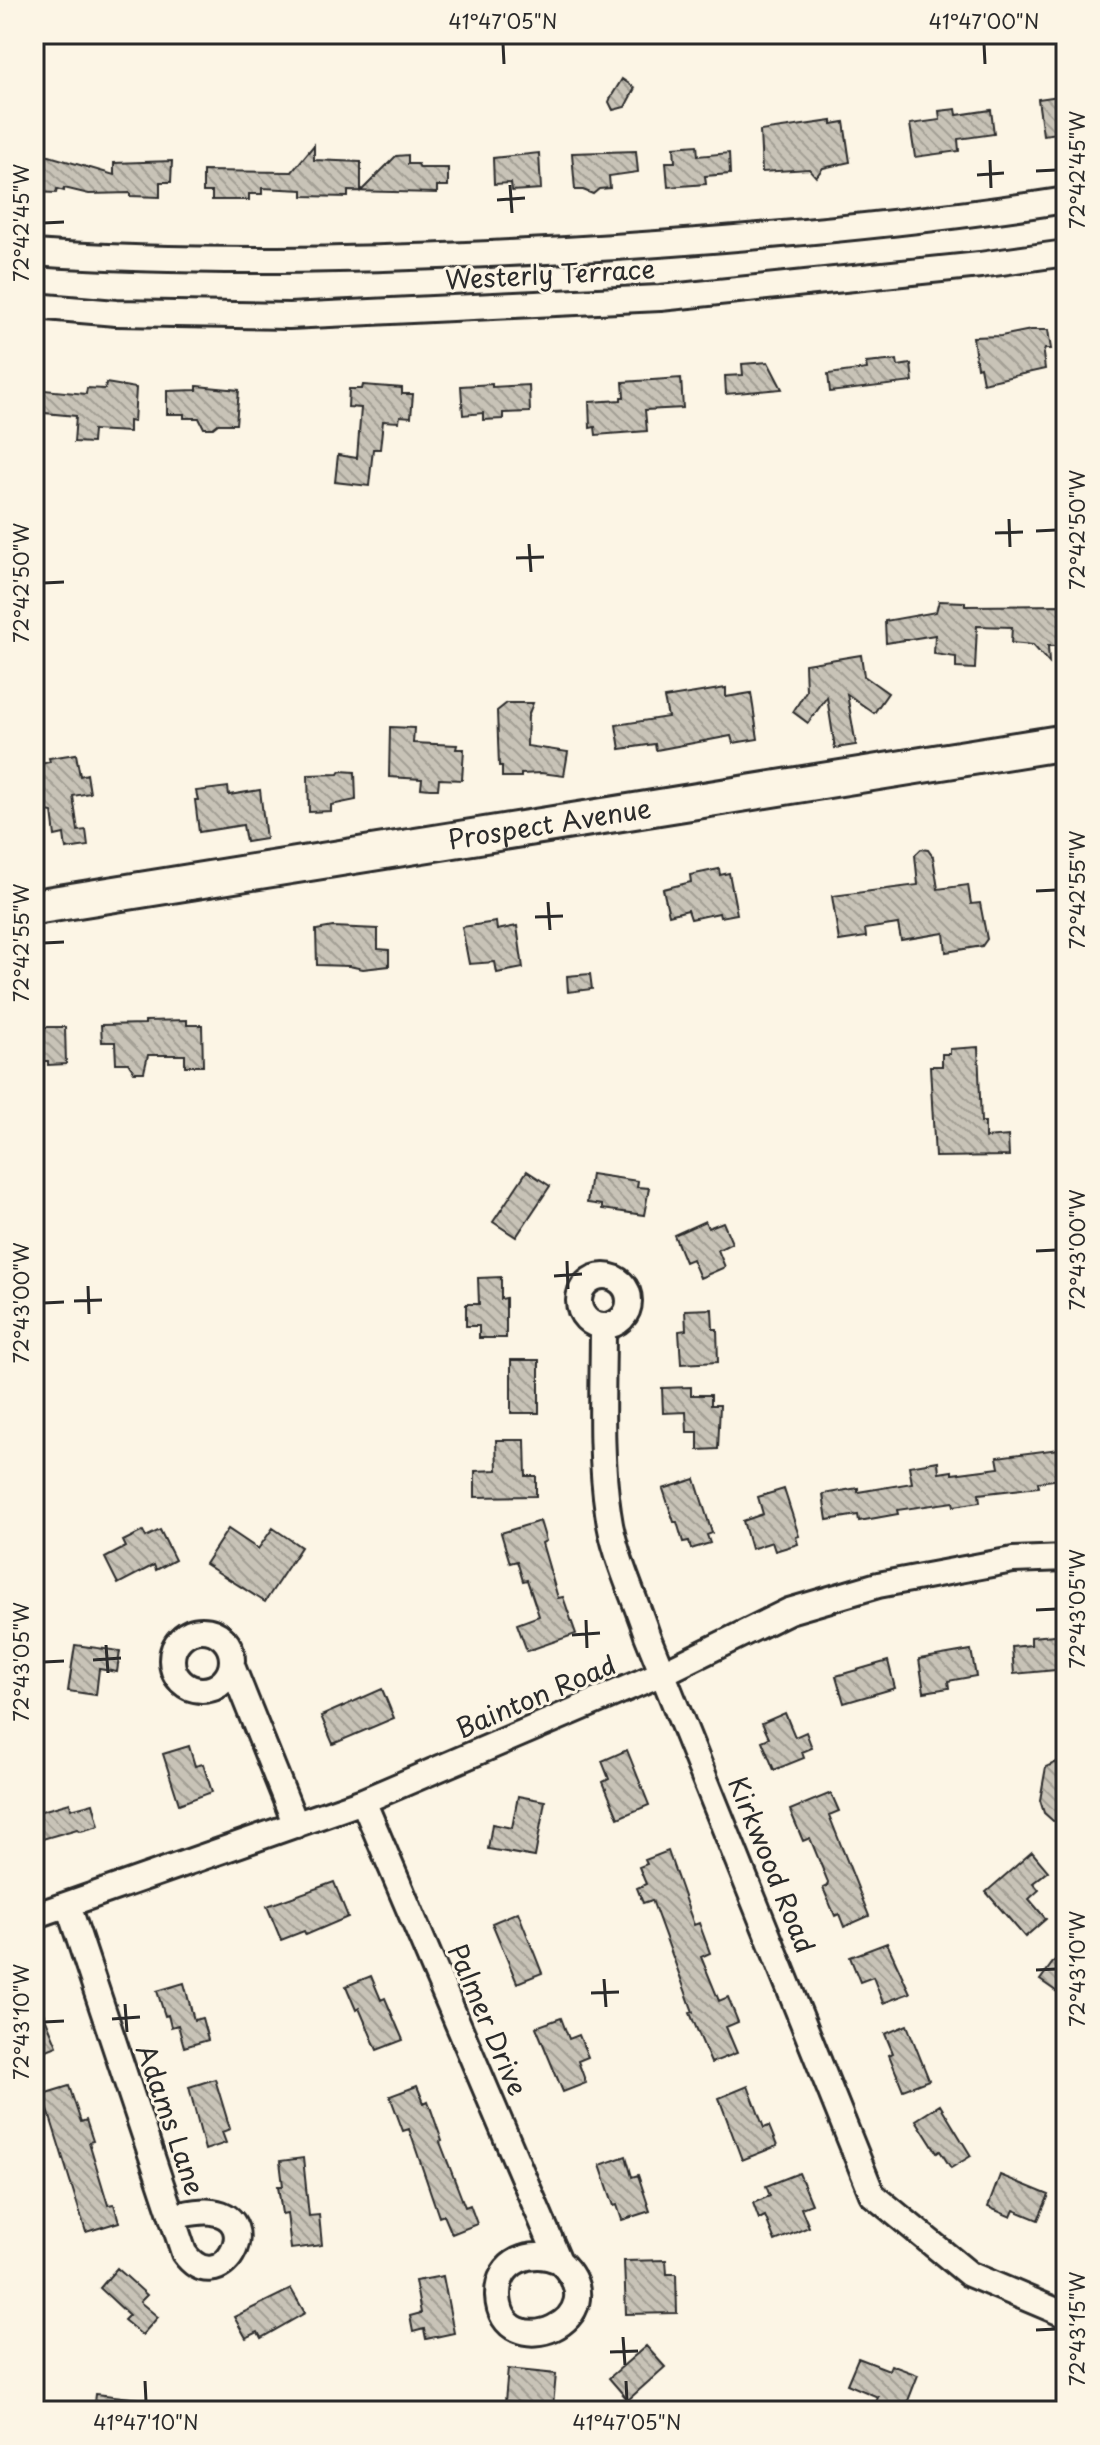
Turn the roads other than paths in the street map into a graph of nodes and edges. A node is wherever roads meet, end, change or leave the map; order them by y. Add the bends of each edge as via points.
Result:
1 (1066, 200) edge
2 (34, 253) edge
3 (1066, 253) edge
4 (34, 306) edge
5 (1066, 742) edge
6 (34, 907) edge
7 (603, 1327) dead end
8 (1066, 1558) edge
9 (232, 1666) dead end
10 (665, 1672) junction
11 (363, 1801) junction
12 (296, 1825) junction
13 (68, 1905) junction
14 (34, 1916) edge
15 (174, 2216) dead end
16 (559, 2261) dead end
17 (1066, 2315) edge

1 - 2 street, Westerly Terrace via 798,234 425,258 109,258
3 - 4 street, Westerly Terrace via 660,298 289,316
5 - 6 main road, Prospect Avenue
7 - 10 street, Kirkwood Road via 608,1515 647,1635
8 - 10 street, Bainton Road via 1013,1560 863,1590 789,1611
9 - 12 street
10 - 11 street, Bainton Road
10 - 17 street, Kirkwood Road via 872,2194 969,2274
11 - 12 street, Bainton Road
11 - 16 street, Palmer Drive
12 - 13 street, Bainton Road
13 - 14 street, Bainton Road
13 - 15 street, Adams Lane

